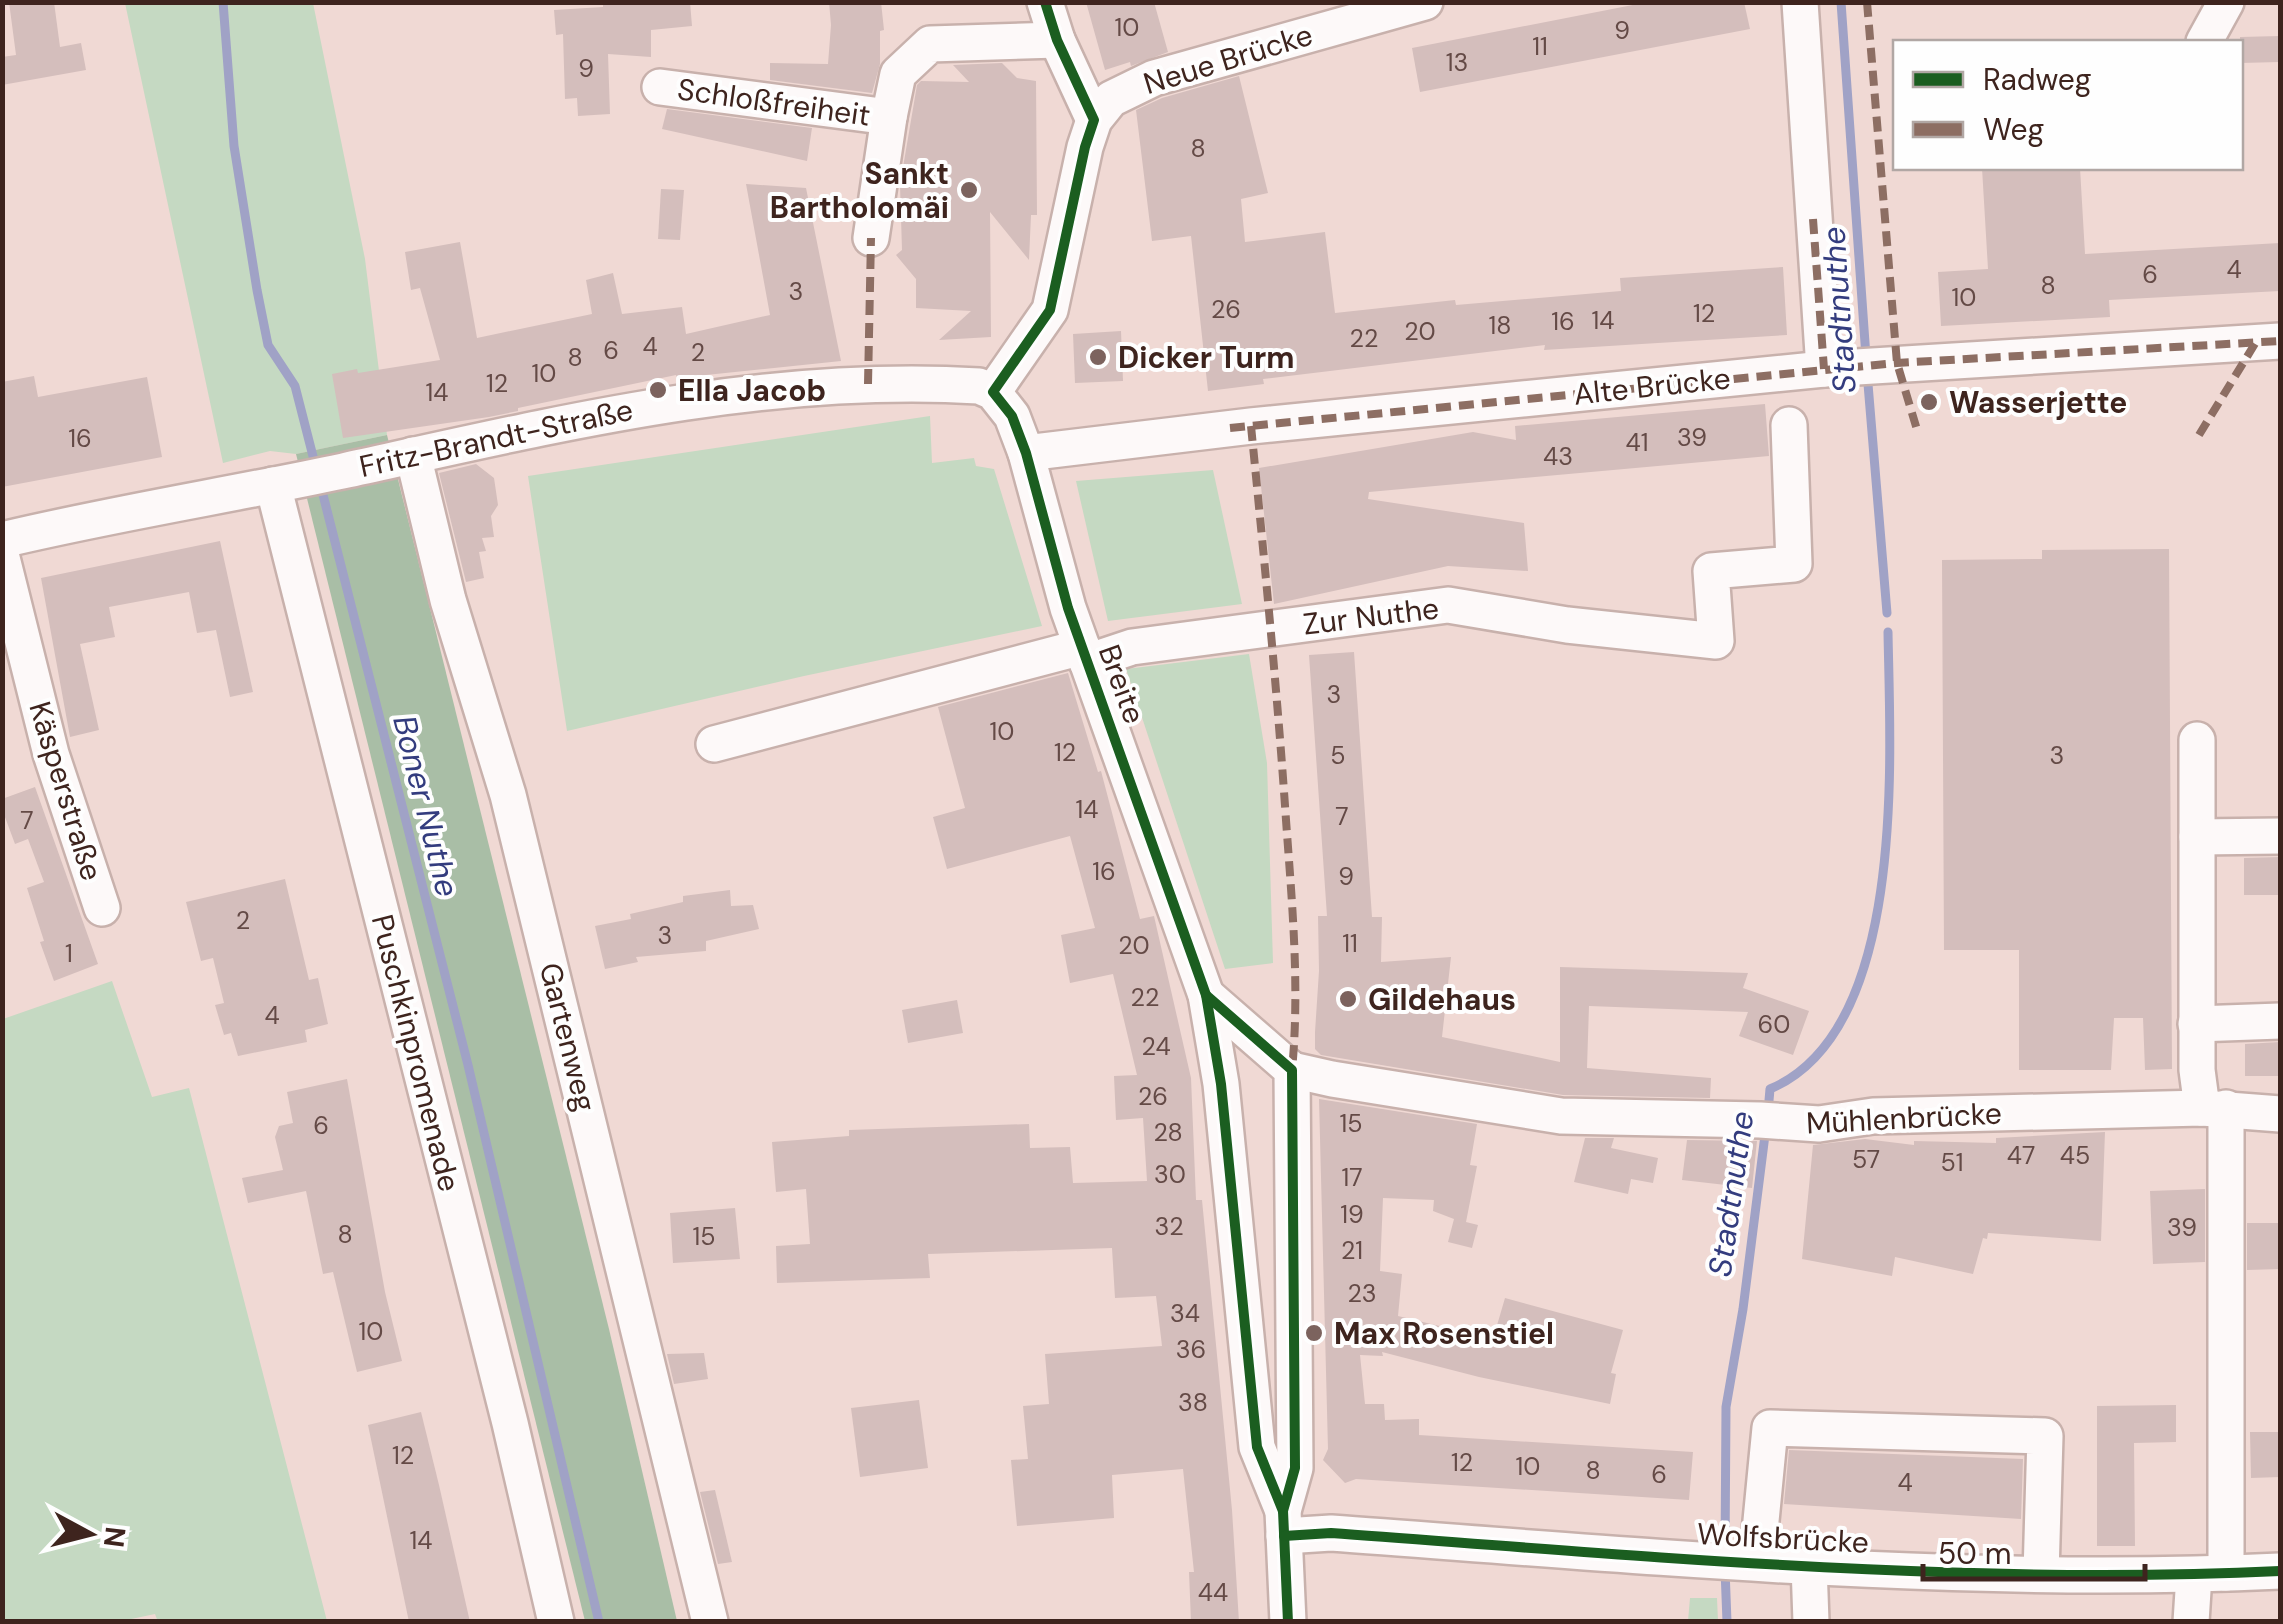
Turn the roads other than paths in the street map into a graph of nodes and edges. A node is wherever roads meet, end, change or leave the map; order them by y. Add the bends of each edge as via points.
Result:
1 (1044, 2) edge
2 (1425, 2) edge
3 (1800, 2) edge
4 (2226, 2) edge
5 (1057, 40) junction
6 (2205, 40) edge
7 (660, 87) dead end
8 (889, 117) junction
9 (1094, 120) junction
10 (872, 238) dead end
11 (2280, 341) edge
12 (1836, 368) junction
13 (993, 392) junction
14 (1789, 425) dead end
15 (1026, 452) junction
16 (413, 455) junction
17 (281, 483) junction
18 (2, 540) edge
19 (2, 558) edge
20 (1085, 655) junction
21 (2197, 740) dead end
22 (714, 744) dead end
23 (2280, 836) edge
24 (2198, 837) junction
25 (102, 908) dead end
26 (1206, 996) junction
27 (2280, 1021) edge
28 (2196, 1024) junction
29 (1292, 1070) junction
30 (2214, 1108) junction
31 (2280, 1114) edge
32 (1284, 1524) junction
33 (1757, 1562) junction
34 (1809, 1565) junction
35 (2280, 1571) edge
36 (2041, 1574) junction
37 (2210, 1574) junction
38 (556, 1622) edge
39 (710, 1622) edge
40 (1288, 1622) edge
41 (1811, 1622) edge
42 (2192, 1622) edge

1 - 5 street
2 - 9 street, Neue Brücke via 1154,78 1111,99
3 - 12 street via 1813,219
4 - 6 street
5 - 8 street, Schloßfreiheit via 930,44 898,74
5 - 9 street
7 - 8 street, Schloßfreiheit
8 - 10 street, Schloßfreiheit
9 - 13 street via 1050,310
11 - 12 street, Alte Brücke
12 - 15 street, Alte Brücke
13 - 15 street, Breite via 1012,416
13 - 16 street, Fritz-Brandt-Straße via 954,384 772,389 658,404
14 - 20 street, Zur Nuthe via 1794,564 1711,571 1716,640 1448,605
15 - 20 street, Breite
16 - 17 street, Fritz-Brandt-Straße
16 - 39 street, Gartenweg via 448,600 508,795
17 - 18 street, Fritz-Brandt-Straße
17 - 38 street, Puschkinpromenade
19 - 25 street, Käsperstraße via 51,754
20 - 22 street, Zur Nuthe
20 - 26 street, Breite
21 - 24 street
23 - 24 street
24 - 28 street
26 - 29 street, Breite
26 - 32 street, Breite via 1257,1447
27 - 28 street
28 - 30 street via 2197,1070
29 - 30 street, Mühlenbrücke via 1561,1116 1819,1124 1873,1116
29 - 32 street, Breite via 1295,1468
30 - 31 street, Mühlenbrücke
30 - 37 street
32 - 33 street, Wolfsbrücke via 1331,1533
32 - 40 street, Breite
33 - 34 street, Wolfsbrücke
33 - 36 street via 1770,1428 2045,1436
34 - 36 street, Wolfsbrücke
34 - 41 street
35 - 37 street, Wolfsbrücke
36 - 37 street, Wolfsbrücke
37 - 42 street

